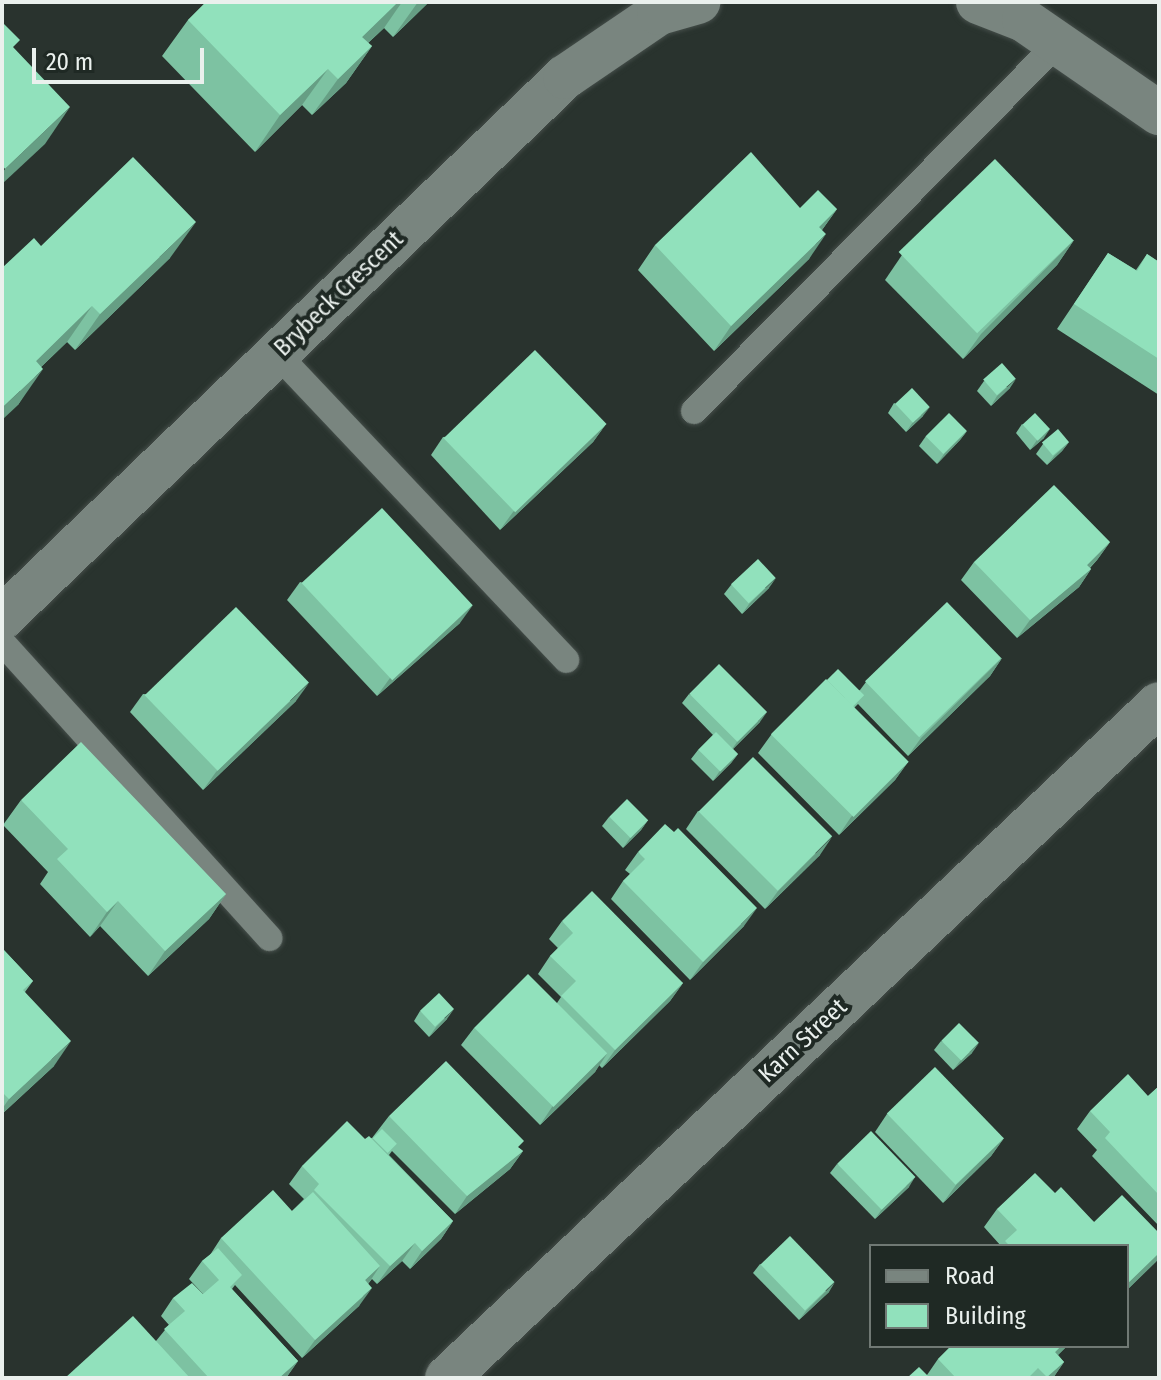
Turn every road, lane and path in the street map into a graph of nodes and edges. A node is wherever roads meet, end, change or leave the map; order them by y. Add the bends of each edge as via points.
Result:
1 (698, 2) edge
2 (978, 2) edge
3 (1058, 43) junction
4 (1159, 113) edge
5 (277, 354) junction
6 (694, 411) dead end
7 (2, 618) edge
8 (2, 642) edge
9 (566, 660) dead end
10 (1159, 704) edge
11 (269, 938) dead end
12 (447, 1378) edge

1 - 5 street, Brybeck Crescent via 659,13 565,77
2 - 3 street via 1024,20
3 - 4 street
3 - 6 lane
5 - 7 street, Brybeck Crescent
5 - 9 lane
8 - 11 lane
10 - 12 street, Karn Street

